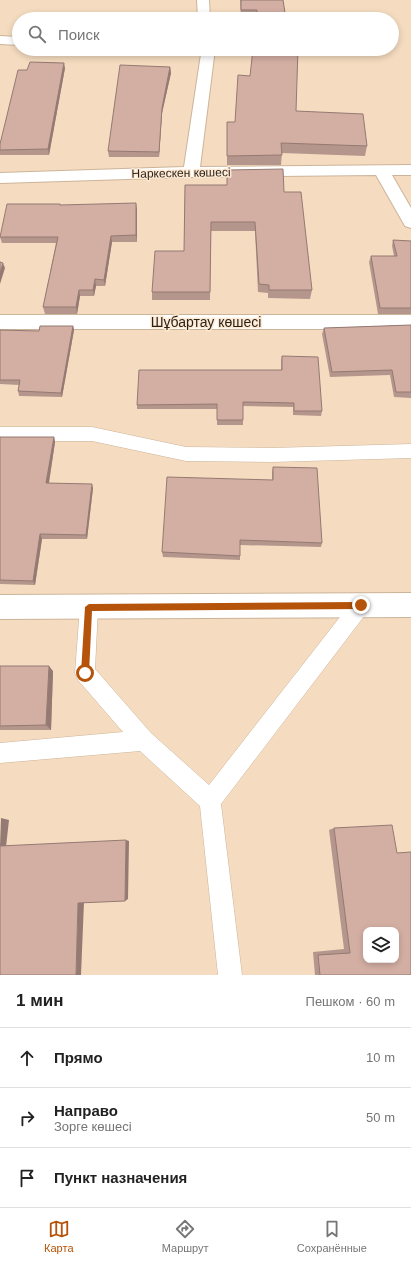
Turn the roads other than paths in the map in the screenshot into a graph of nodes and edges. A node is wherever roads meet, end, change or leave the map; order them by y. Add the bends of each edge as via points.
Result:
1 (203, 0) edge
2 (204, 12) edge
3 (0, 40) edge
4 (12, 41) edge
5 (207, 56) edge
6 (381, 170) junction
7 (411, 170) edge
8 (191, 172) junction
9 (0, 178) edge
10 (411, 222) edge
11 (0, 322) edge
12 (411, 322) edge
13 (0, 434) edge
14 (411, 451) edge
15 (361, 605) junction
16 (411, 605) edge
17 (0, 607) edge
18 (89, 607) junction
19 (144, 740) junction
20 (0, 753) edge
21 (210, 801) junction
22 (230, 975) edge

1 - 2 street
3 - 4 street
5 - 8 street
6 - 7 street, Наркескен көшесі
6 - 8 street, Наркескен көшесі
6 - 10 street
8 - 9 street, Наркескен көшесі
11 - 12 street, Шұбартау көшесі
13 - 14 lane via 92,434 186,454 272,455
15 - 16 street
15 - 18 street
15 - 21 lane
17 - 18 street
18 - 19 lane via 85,673
19 - 20 lane
19 - 21 lane
21 - 22 lane

